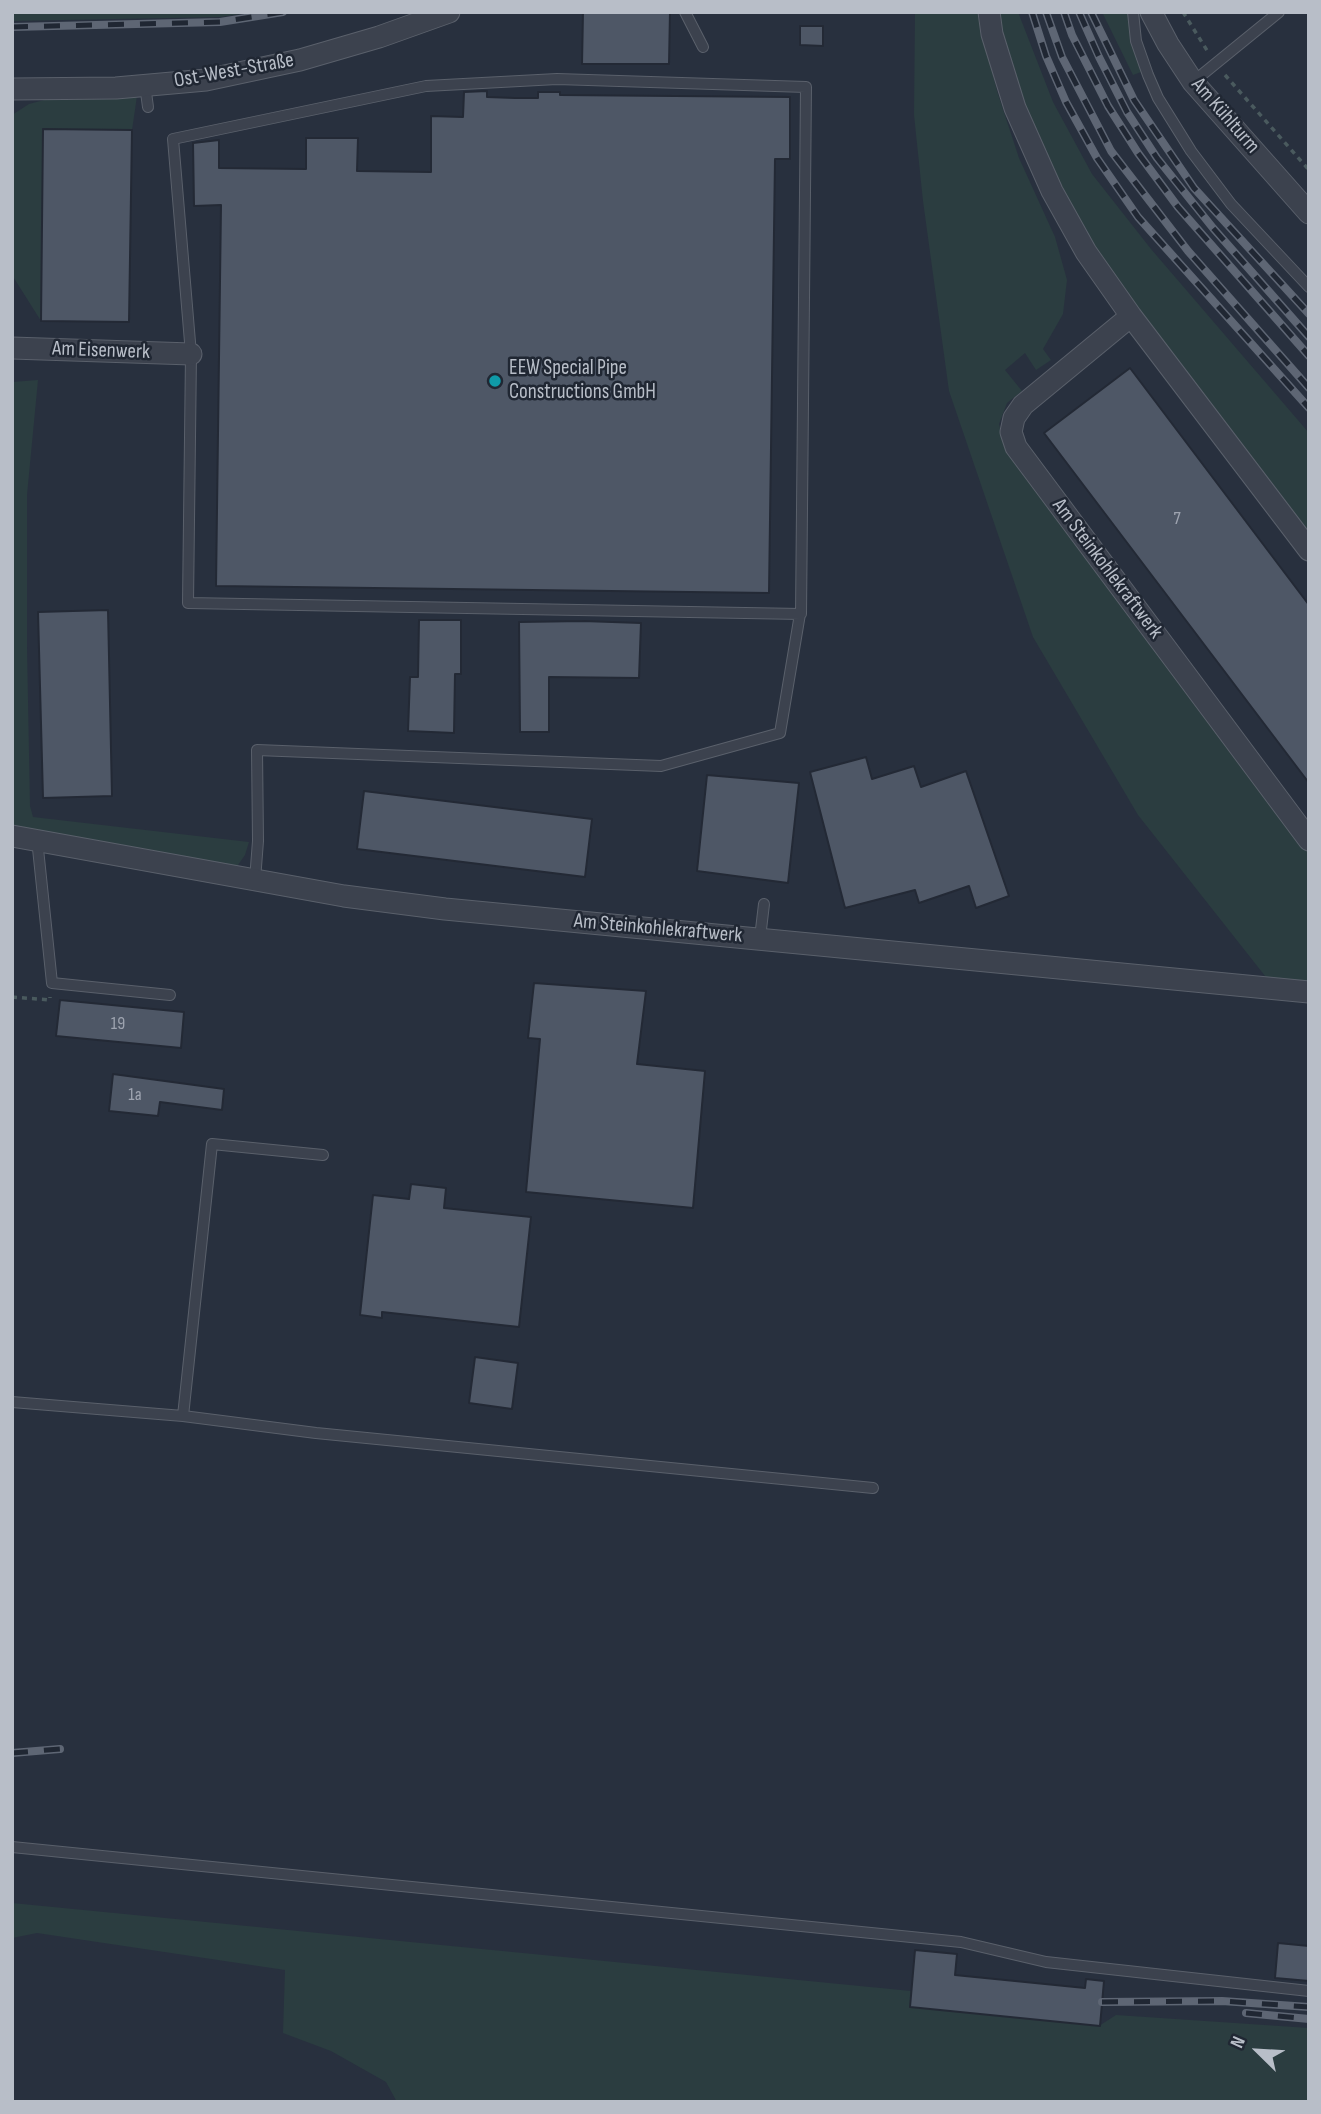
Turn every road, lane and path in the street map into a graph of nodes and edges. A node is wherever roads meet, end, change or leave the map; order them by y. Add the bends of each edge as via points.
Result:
1 (449, 12) edge
2 (685, 12) edge
3 (989, 12) edge
4 (1133, 12) edge
5 (1151, 12) edge
6 (1183, 12) edge
7 (1279, 12) edge
8 (703, 47) dead end
9 (1216, 65) junction
10 (1193, 82) junction
11 (145, 85) junction
12 (12, 89) edge
13 (148, 107) dead end
14 (1309, 170) edge
15 (1309, 212) edge
16 (1309, 287) edge
17 (1131, 316) junction
18 (12, 348) edge
19 (191, 354) junction
20 (1309, 550) edge
21 (800, 614) junction
22 (12, 836) edge
23 (37, 839) junction
24 (1309, 839) edge
25 (255, 880) junction
26 (764, 904) dead end
27 (760, 939) junction
28 (51, 983) junction
29 (1309, 992) edge
30 (170, 995) dead end
31 (12, 998) edge
32 (323, 1155) dead end
33 (12, 1402) edge
34 (183, 1416) junction
35 (873, 1488) dead end
36 (12, 1847) edge
37 (1309, 1992) edge

1 - 11 street, Ost-West-Straße via 300,60 206,80
2 - 8 lane
3 - 17 street via 1015,108 1052,191 1086,252
4 - 16 lane via 1136,41 1158,99 1191,151 1231,204
5 - 10 street, Am Kühlturm
6 - 9 path
7 - 9 lane
9 - 10 lane
9 - 14 path
10 - 15 street, Am Kühlturm
11 - 12 street, Ost-West-Straße
11 - 13 lane
17 - 20 street
17 - 24 street, Am Steinkohlekraftwerk via 1023,405 1011,432 1016,447
18 - 19 street, Am Eisenwerk
19 - 21 lane via 188,603
19 - 21 lane via 173,139 426,86 557,79 806,87
21 - 25 lane via 780,733 662,766 257,750
22 - 23 street, Am Steinkohlekraftwerk
23 - 25 street, Am Steinkohlekraftwerk
23 - 28 lane
25 - 27 street, Am Steinkohlekraftwerk via 445,909
26 - 27 lane
27 - 29 street, Am Steinkohlekraftwerk
28 - 30 lane
28 - 31 path via 50,1000
32 - 34 lane via 212,1143
33 - 34 lane
34 - 35 lane
36 - 37 lane via 961,1942 1046,1962

